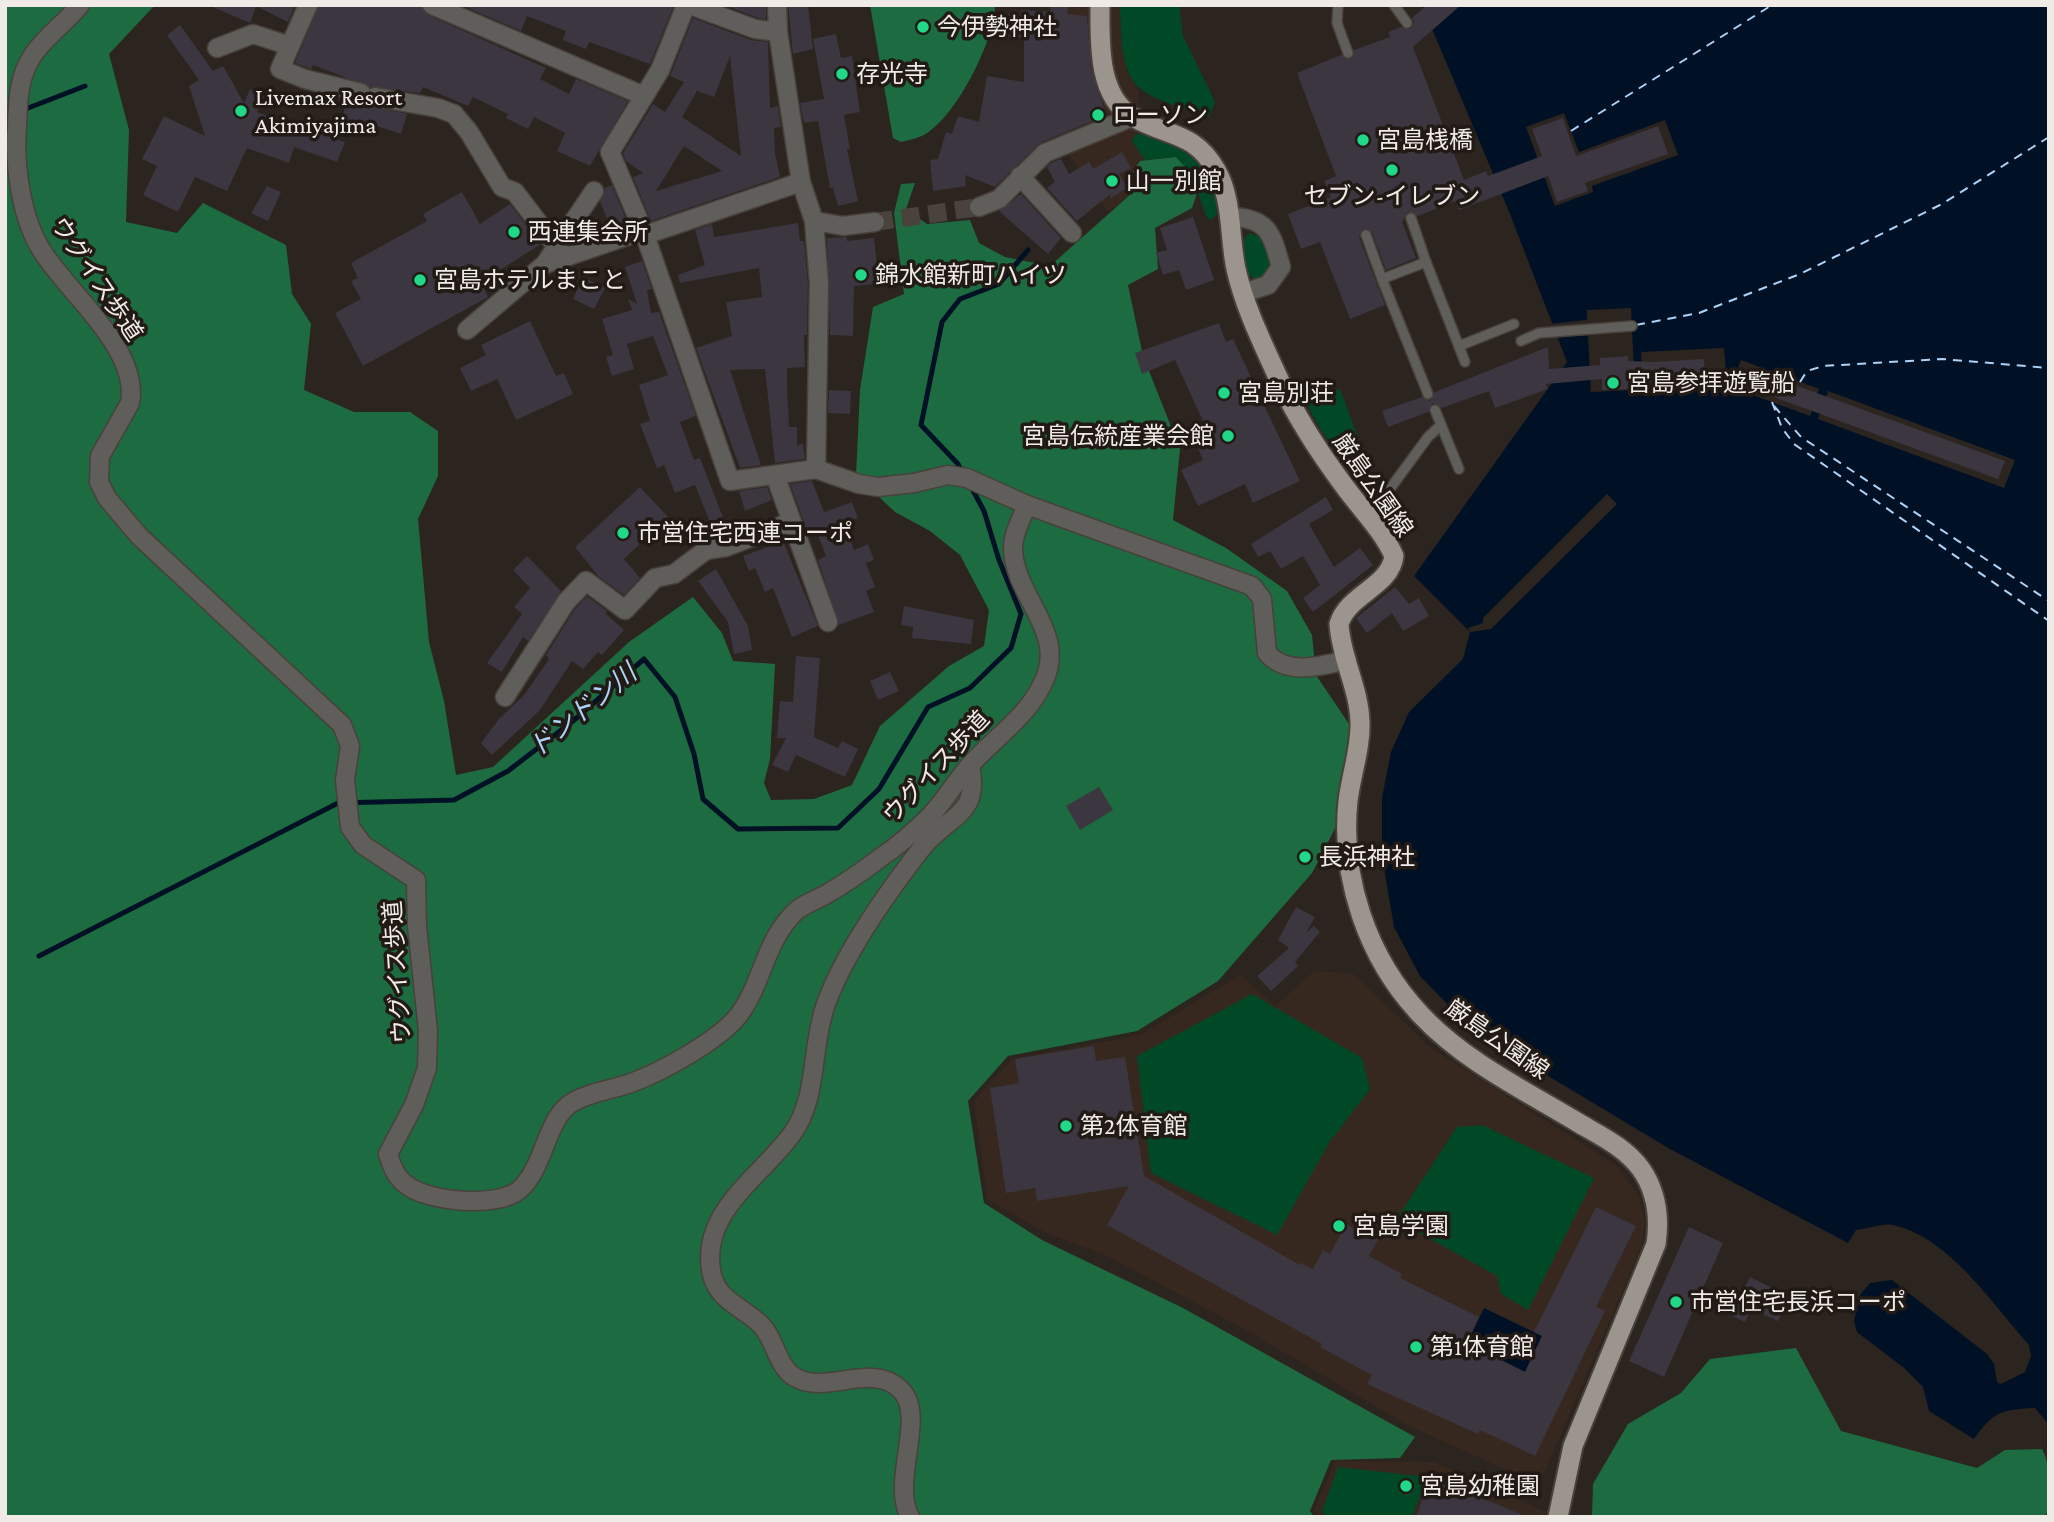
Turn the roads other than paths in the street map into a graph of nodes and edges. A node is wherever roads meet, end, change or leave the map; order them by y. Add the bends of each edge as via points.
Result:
1 (80, 5) edge
2 (309, 5) edge
3 (432, 5) edge
4 (688, 5) edge
5 (777, 5) edge
6 (1100, 5) edge
7 (1338, 5) edge
8 (1394, 5) edge
9 (1407, 23) dead end
10 (778, 32) junction
11 (290, 46) junction
12 (217, 48) dead end
13 (1348, 53) dead end
14 (644, 96) junction
15 (1132, 117) junction
16 (1020, 176) junction
17 (801, 182) junction
18 (594, 191) dead end
19 (979, 207) tunnel mouth
20 (1229, 217) junction
21 (1411, 218) dead end
22 (814, 221) junction
23 (875, 222) tunnel mouth
24 (643, 233) junction
25 (1072, 233) dead end
26 (1366, 235) dead end
27 (557, 247) junction
28 (1426, 262) junction
29 (545, 264) junction
30 (1382, 279) junction
31 (1242, 293) junction
32 (1514, 324) dead end
33 (1632, 326) dead end
34 (467, 330) dead end
35 (1521, 341) dead end
36 (1459, 346) junction
37 (1465, 362) dead end
38 (1428, 394) dead end
39 (1435, 410) dead end
40 (1441, 425) junction
41 (816, 469) junction
42 (1460, 469) dead end
43 (775, 475) junction
44 (1384, 497) dead end
45 (1027, 505) junction
46 (791, 522) junction
47 (828, 622) dead end
48 (1347, 660) junction
49 (505, 697) dead end
50 (970, 765) junction
51 (911, 1517) edge
52 (1558, 1517) edge

1 - 50 street, ウグイス歩道 via 34,53 23,72 18,98 18,169 29,223 40,249 79,295 127,371 130,404 104,446 98,465 103,490 139,536 342,725 350,746 345,780 350,827 363,845 416,880 427,1068 388,1154 394,1172 408,1186 424,1194 485,1202 507,1197 527,1181 558,1117 570,1104 662,1070 718,1035 739,1014 785,923 799,908 894,847 931,815
2 - 11 street
3 - 14 street
4 - 10 street via 755,29
4 - 14 street
5 - 10 street
6 - 15 main road via 1106,76 1119,106
7 - 13 lane via 1337,23
8 - 9 lane
10 - 17 street
11 - 12 street via 253,34
11 - 27 street via 280,69 454,114 502,187 515,192
14 - 24 street via 610,152
15 - 16 street via 1045,153
15 - 20 main road, 厳島公園線 via 1177,133 1201,150 1218,174
16 - 19 street via 999,199
16 - 25 street
17 - 22 street
17 - 24 street
18 - 27 street
20 - 31 main road, 厳島公園線
20 - 31 street via 1262,224 1272,236 1281,267 1268,285
21 - 28 lane
22 - 23 street via 843,226
22 - 41 street via 819,283
24 - 29 street
24 - 43 street via 730,481
26 - 30 lane
27 - 29 street
28 - 30 lane
28 - 36 lane
29 - 34 street
30 - 38 lane
31 - 48 main road, 厳島公園線 via 1292,407 1394,556 1386,575 1342,613 1340,636
32 - 36 lane
33 - 35 lane via 1539,332
36 - 37 lane
39 - 40 lane
40 - 42 lane
40 - 44 lane via 1427,437
41 - 43 street
41 - 45 street via 878,487 948,475 967,478
43 - 46 street
45 - 48 street via 1252,586 1262,600 1270,657 1309,668
45 - 50 street, ウグイス歩道 via 1013,553 1018,583 1048,635 1052,650 1049,669 1037,695
46 - 47 street
46 - 49 street via 706,550 674,574 655,578 625,610 586,581 566,602
48 - 52 main road, 厳島公園線 via 1360,726 1348,801 1348,853 1357,903 1376,951 1420,1014 1458,1048 1628,1155 1648,1180 1658,1211 1656,1244 1573,1446
50 - 51 street via 973,791 968,804 921,850 839,974 824,1007 803,1113 793,1133 739,1192 710,1239 713,1277 719,1291 760,1324 791,1375 813,1383 880,1380 900,1389 907,1398 911,1423 904,1500

